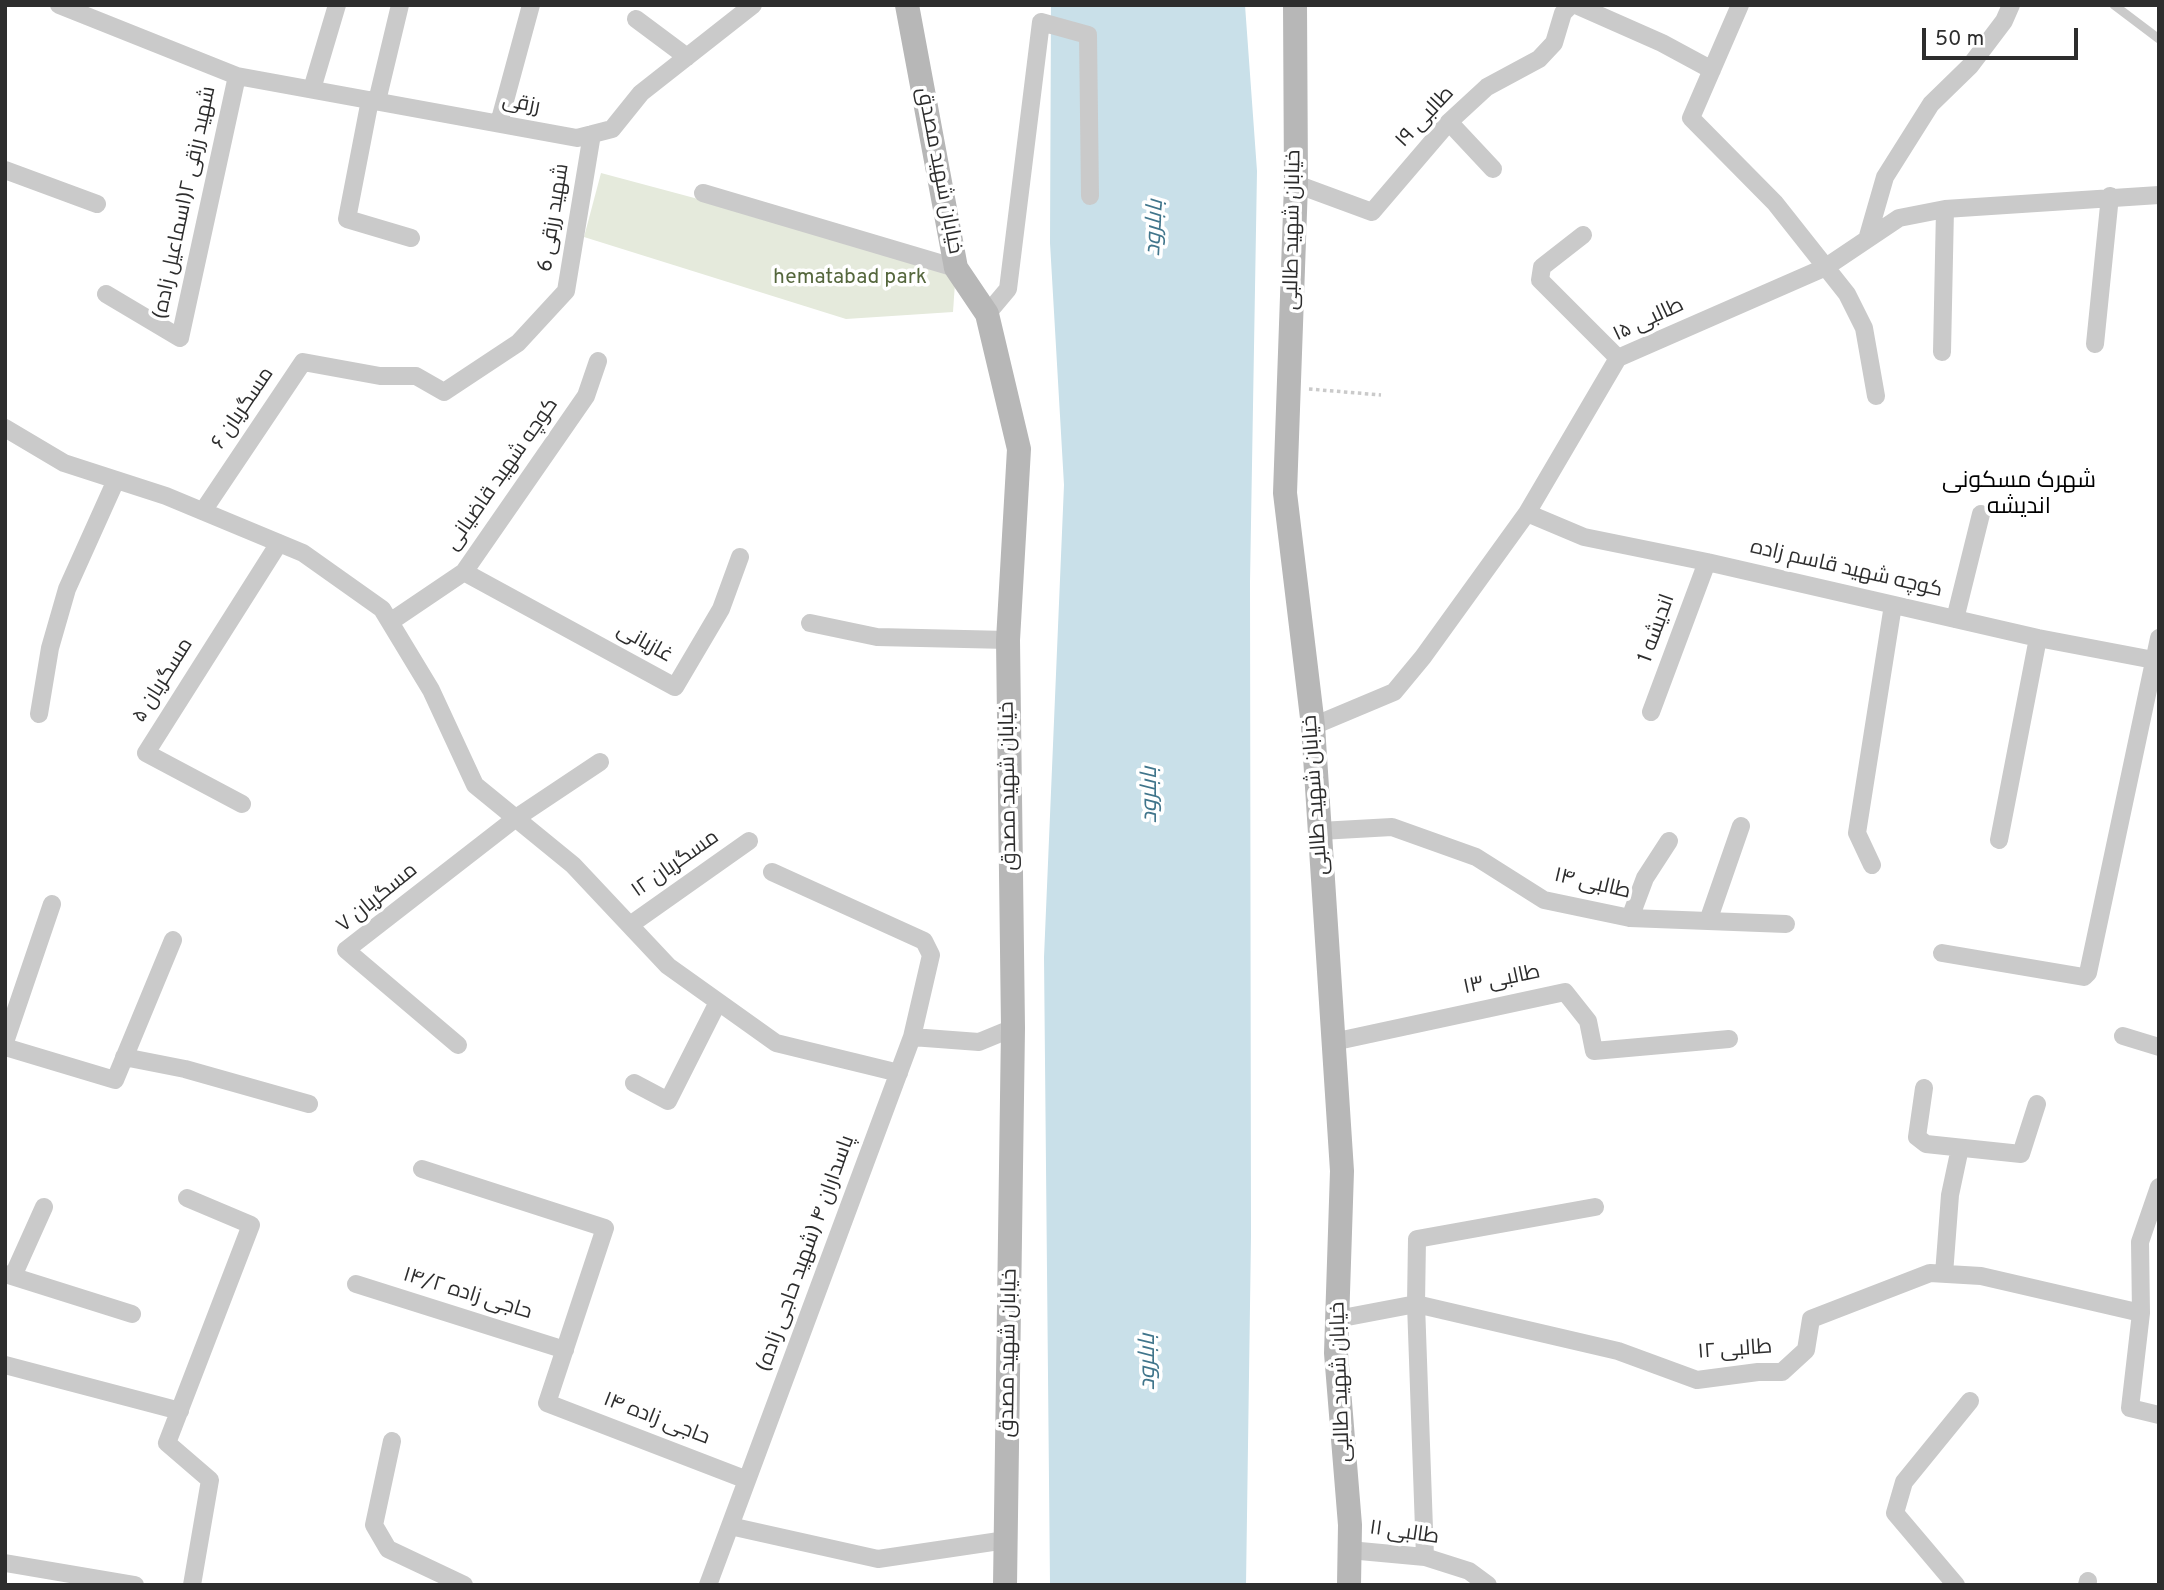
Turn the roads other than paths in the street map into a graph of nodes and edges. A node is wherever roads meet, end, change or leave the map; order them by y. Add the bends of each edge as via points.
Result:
1 (59, 5) edge
2 (337, 5) edge
3 (400, 5) edge
4 (531, 5) edge
5 (753, 5) edge
6 (907, 5) edge
7 (1295, 5) edge
8 (1740, 5) edge
9 (2011, 5) edge
10 (2114, 5) edge
11 (1577, 6) edge
12 (78, 9) edge
13 (636, 19) dead end
14 (2159, 39) edge
15 (687, 57) junction
16 (1712, 70) junction
17 (237, 76) junction
18 (312, 89) junction
19 (373, 101) junction
20 (1449, 122) junction
21 (499, 123) junction
22 (592, 134) junction
23 (1493, 169) dead end
24 (5, 170) edge
25 (1296, 184) junction
26 (704, 193) dead end
27 (2159, 195) edge
28 (1090, 196) dead end
29 (2110, 196) junction
30 (97, 204) dead end
31 (1945, 209) junction
32 (1583, 235) dead end
33 (1868, 236) junction
34 (411, 238) dead end
35 (1826, 267) junction
36 (957, 268) junction
37 (106, 294) dead end
38 (987, 314) junction
39 (2095, 344) dead end
40 (1942, 352) dead end
41 (1618, 358) junction
42 (598, 361) dead end
43 (380, 376) joint
44 (1876, 396) dead end
45 (7, 433) edge
46 (116, 480) junction
47 (204, 512) junction
48 (1527, 513) junction
49 (1981, 514) dead end
50 (279, 543) junction
51 (740, 557) dead end
52 (1707, 562) junction
53 (464, 572) junction
54 (1893, 605) junction
55 (1955, 619) junction
56 (390, 622) junction
57 (810, 623) dead end
58 (2038, 638) junction
59 (2159, 638) edge
60 (1008, 640) junction
61 (2155, 660) edge
62 (1651, 712) dead end
63 (39, 714) dead end
64 (1313, 726) junction
65 (600, 761) dead end
66 (242, 804) dead end
67 (516, 818) junction
68 (1741, 826) dead end
69 (1320, 831) junction
70 (748, 841) dead end
71 (1669, 841) dead end
72 (1999, 841) dead end
73 (1872, 866) dead end
74 (772, 872) dead end
75 (52, 904) dead end
76 (1630, 918) junction
77 (1708, 921) junction
78 (1786, 924) dead end
79 (630, 925) junction
80 (173, 940) dead end
81 (1942, 953) dead end
82 (718, 1002) junction
83 (1013, 1028) junction
84 (2123, 1036) dead end
85 (912, 1037) junction
86 (1729, 1039) dead end
87 (1333, 1042) junction
88 (5, 1044) edge
89 (458, 1045) dead end
90 (2159, 1047) edge
91 (124, 1057) junction
92 (899, 1073) junction
93 (634, 1083) dead end
94 (1924, 1088) dead end
95 (309, 1104) dead end
96 (2038, 1104) dead end
97 (1960, 1148) junction
98 (422, 1169) dead end
99 (2159, 1187) edge
100 (187, 1198) dead end
101 (44, 1207) dead end
102 (1595, 1207) dead end
103 (1944, 1274) junction
104 (9, 1275) edge
105 (2140, 1276) junction
106 (2159, 1280) edge
107 (356, 1284) dead end
108 (1416, 1304) junction
109 (132, 1314) dead end
110 (2141, 1314) junction
111 (1337, 1319) junction
112 (565, 1350) junction
113 (5, 1365) edge
114 (1970, 1401) dead end
115 (180, 1411) junction
116 (2159, 1415) edge
117 (392, 1441) dead end
118 (747, 1480) junction
119 (730, 1526) junction
120 (1006, 1540) junction
121 (1349, 1550) junction
122 (1425, 1557) junction
123 (6, 1569) edge
124 (135, 1585) edge
125 (192, 1585) edge
126 (464, 1585) edge
127 (708, 1585) edge
128 (1005, 1585) edge
129 (1349, 1585) edge
130 (1488, 1585) edge
131 (1956, 1585) edge

1 - 12 street, رزقی
2 - 18 street
3 - 19 street
4 - 21 street
5 - 15 street, رزقی
6 - 36 street, خیابان شهید مصدق
7 - 25 street, خیابان شهید طالبی
8 - 16 street
9 - 33 street via 2004,22 1970,66 1931,104 1885,177
10 - 14 lane
11 - 16 street
11 - 20 street, طالبی ۱۹ via 1563,13 1553,43 1539,58 1487,88
12 - 17 street, رزقی
13 - 15 street
15 - 22 street, رزقی via 641,93 612,129
16 - 35 street via 1691,118 1774,203
17 - 18 street, رزقی
17 - 37 street, شهید رزقی ۲(اسماعیل زاده) via 180,338
18 - 19 street, رزقی
19 - 21 street, رزقی
19 - 34 street via 347,219
20 - 23 street
20 - 25 street, طالبی ۱۹ via 1372,212
21 - 22 street, رزقی via 577,138
22 - 43 street, شهید رزقی 6 via 566,291 518,342 444,392 416,376
24 - 30 street
25 - 64 street, خیابان شهید طالبی via 1285,493
26 - 36 street
27 - 29 street, طالبی ۱۵
28 - 38 street via 1088,35 1041,22 1008,289
29 - 31 street, طالبی ۱۵
29 - 39 street
31 - 33 street, طالبی ۱۵ via 1899,218
31 - 40 street
32 - 41 street via 1542,267 1540,279
33 - 35 street, طالبی ۱۵
35 - 41 street, طالبی ۱۵
35 - 44 street via 1847,294 1864,328
36 - 38 street, خیابان شهید مصدق
38 - 60 street, خیابان شهید مصدق via 1019,449
41 - 48 street, طالبی ۱۵
42 - 53 street, کوچه شهید قاضیانی via 586,396
43 - 47 street, مسگریان ۶ via 303,362
45 - 46 street via 64,463
46 - 47 street
46 - 63 street via 67,589
47 - 50 street
48 - 52 street, کوچه شهید قاسم زاده via 1584,537
48 - 64 street, طالبی ۱۵ via 1394,692
49 - 55 street
50 - 56 street via 303,553 382,609
50 - 66 street, مسگریان ۵ via 146,753
51 - 53 street, غازیانی via 720,609 675,687
52 - 54 street, کوچه شهید قاسم زاده
52 - 62 street, اندیشه 1
53 - 56 street, کوچه شهید قاضیانی
54 - 55 street, کوچه شهید قاسم زاده
54 - 73 street via 1857,833
55 - 58 street, کوچه شهید قاسم زاده
56 - 67 street via 430,690 475,785
57 - 60 street via 877,637
58 - 61 street, کوچه شهید قاسم زاده
58 - 72 street
59 - 61 street
60 - 83 street, خیابان شهید مصدق
61 - 81 street via 2088,973 2084,977
64 - 69 street, خیابان شهید طالبی
65 - 67 street
67 - 79 street via 573,865
67 - 89 street, مسگریان ۷ via 346,950
68 - 77 street
69 - 76 street, طالبی ۱۴ via 1392,827 1476,857 1544,900
69 - 87 street, خیابان شهید طالبی
70 - 79 street, مسگریان ۱۲
71 - 76 street via 1645,878
74 - 85 street, پاسداران ۴ (شهید حاجی زاده) via 924,941 931,955
75 - 88 street
76 - 77 street, طالبی ۱۴
77 - 78 street, طالبی ۱۴
79 - 82 street via 668,966
80 - 91 street
82 - 92 street via 776,1043
82 - 93 street via 668,1101
83 - 85 street via 979,1042
83 - 120 street, خیابان شهید مصدق
84 - 90 street
85 - 92 street, پاسداران ۴ (شهید حاجی زاده)
86 - 87 street, طالبی ۱۳ via 1594,1051 1588,1021 1565,992
87 - 111 street, خیابان شهید طالبی via 1342,1171
88 - 91 street via 115,1080
91 - 95 street
92 - 118 street, پاسداران ۴ (شهید حاجی زاده)
94 - 97 street via 1916,1137 1926,1144
96 - 97 street via 2021,1154
97 - 103 street via 1950,1195
98 - 112 street via 605,1228
99 - 105 street via 2140,1242
100 - 115 street via 251,1225
101 - 104 street
102 - 108 street via 1417,1239
103 - 108 street, طالبی ۱۲ via 1930,1273 1811,1319 1806,1350 1782,1372 1697,1380 1618,1351
103 - 110 street, طالبی ۱۲ via 1981,1276
104 - 109 street
105 - 106 street
105 - 110 street
107 - 112 street, حاجی زاده ۱۴/۲
108 - 111 street, طالبی ۱۲
108 - 122 street
110 - 116 street via 2130,1408
111 - 121 street, خیابان شهید طالبی
112 - 118 street, حاجی زاده ۱۴ via 547,1404
113 - 115 street
114 - 131 street via 1904,1482 1895,1513
115 - 125 street via 167,1443 210,1480
117 - 126 street via 374,1525 388,1549
118 - 119 street, پاسداران ۴ (شهید حاجی زاده)
119 - 120 street via 878,1559
119 - 127 street, پاسداران ۴ (شهید حاجی زاده)
120 - 128 street, خیابان شهید مصدق
121 - 122 street, طالبی ۱۱
121 - 129 street, خیابان شهید طالبی
122 - 130 street, طالبی ۱۱ via 1469,1571
123 - 124 street

